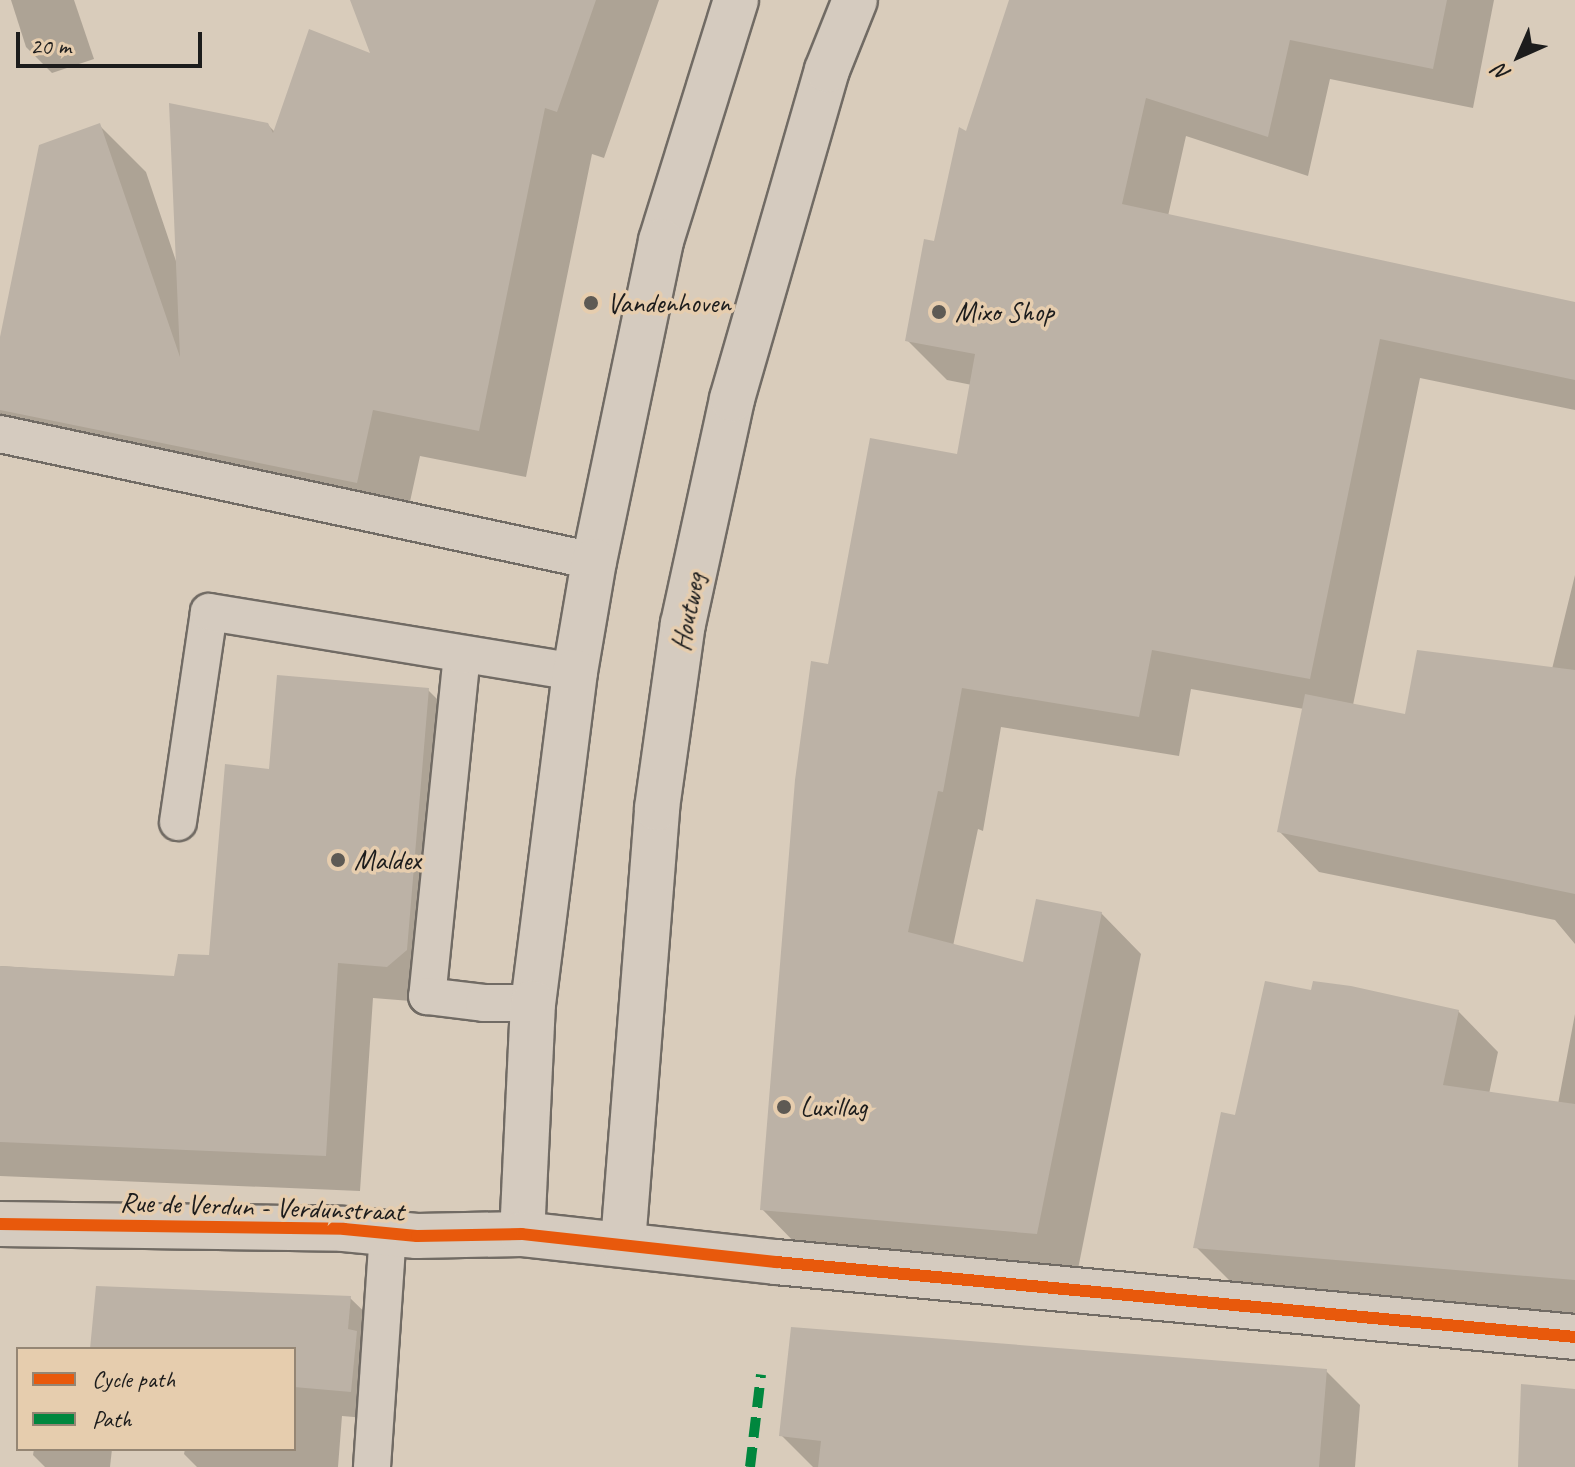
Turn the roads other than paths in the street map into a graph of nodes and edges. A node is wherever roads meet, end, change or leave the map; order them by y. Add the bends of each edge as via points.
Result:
1 (736, 0) edge
2 (855, 0) edge
3 (0, 434) edge
4 (594, 561) junction
5 (462, 654) junction
6 (575, 672) junction
7 (178, 822) dead end
8 (533, 1003) junction
9 (0, 1224) edge
10 (388, 1232) junction
11 (522, 1234) junction
12 (623, 1243) junction
13 (1575, 1337) edge
14 (372, 1467) edge

1 - 4 main road via 661,241
2 - 12 main road, Houtweg via 827,70 732,399 683,624 657,808
3 - 4 lane
4 - 6 main road
5 - 6 lane
5 - 7 lane via 209,612
5 - 8 lane via 427,996
6 - 8 main road
8 - 11 main road
9 - 10 main road, Rue de Verdun - Verdunstraat
10 - 11 main road, Rue de Verdun - Verdunstraat
10 - 14 lane
11 - 12 main road, Rue de Verdun - Verdunstraat
12 - 13 main road, Rue de Verdun - Verdunstraat

